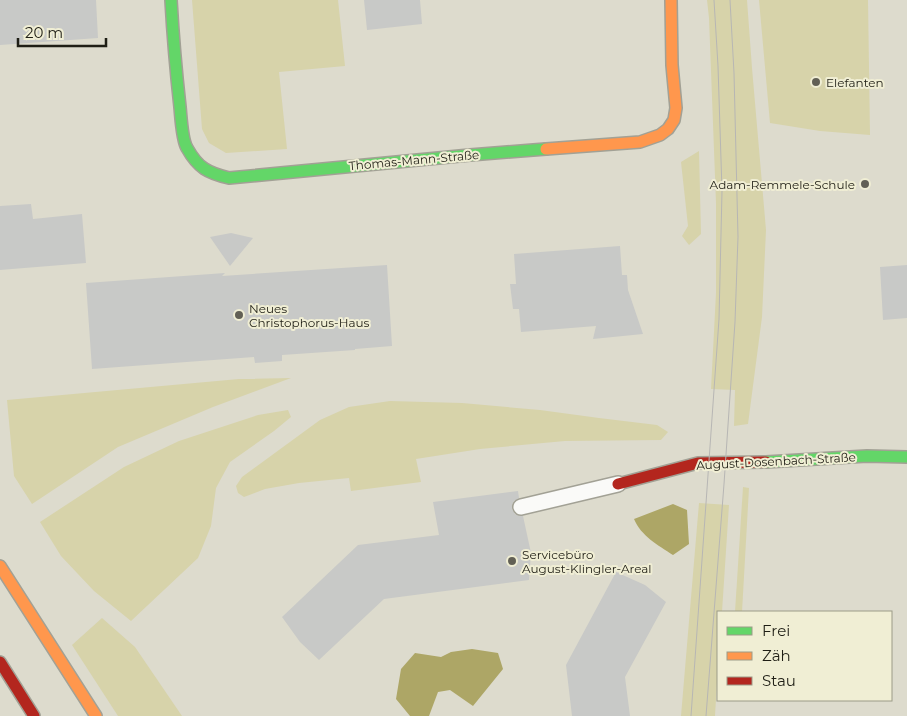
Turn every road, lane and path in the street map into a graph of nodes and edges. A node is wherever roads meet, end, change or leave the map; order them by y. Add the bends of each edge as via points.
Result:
1 (171, 0) edge
2 (670, 0) edge
3 (907, 457) edge
4 (618, 484) joint
5 (521, 507) dead end
6 (0, 566) edge
7 (0, 662) edge
8 (34, 716) edge
9 (96, 716) edge

1 - 2 main road, Thomas-Mann-Straße via 174,57 186,147 200,167 229,178 640,142 653,138 670,127 676,113
3 - 4 main road, August-Dosenbach-Straße via 698,463
4 - 5 lane
6 - 9 main road
7 - 8 main road

